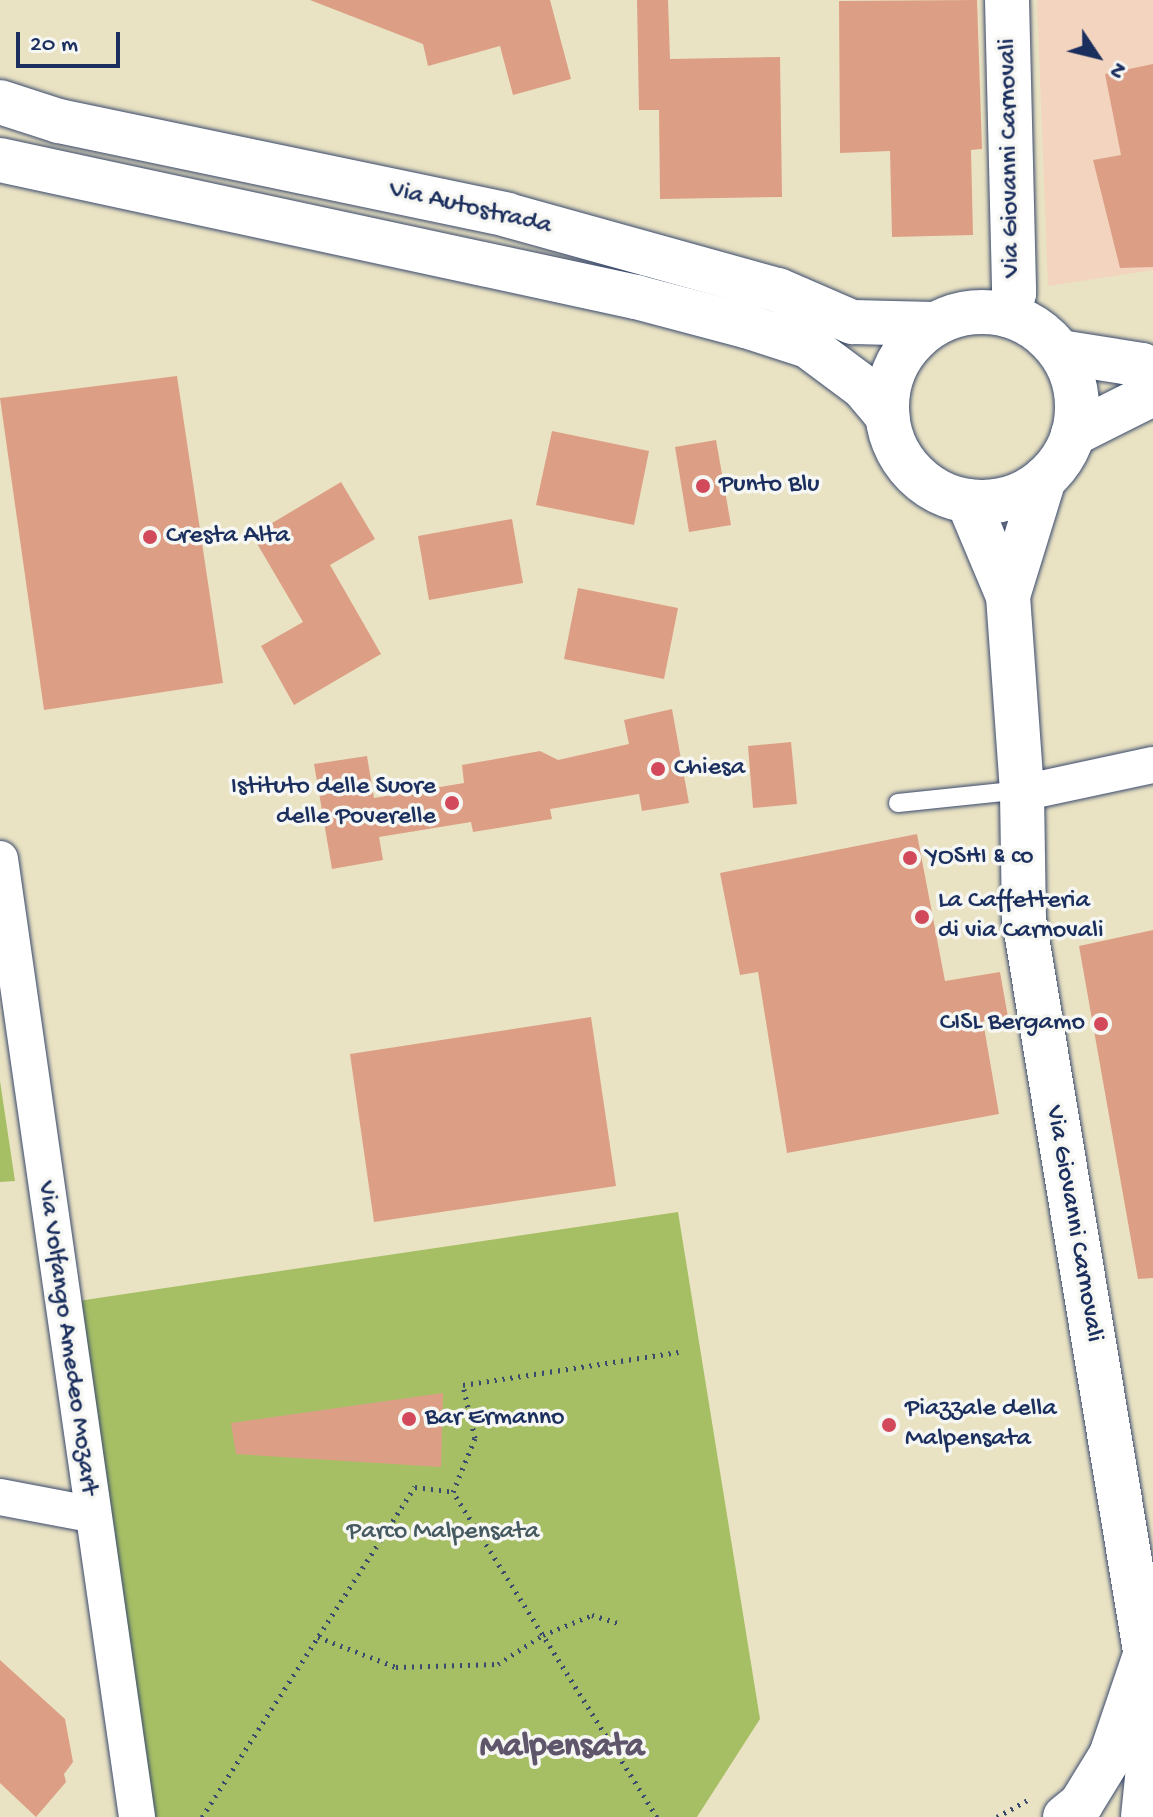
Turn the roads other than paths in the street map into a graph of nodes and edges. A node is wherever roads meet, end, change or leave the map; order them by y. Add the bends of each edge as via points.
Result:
1 (1007, 0) edge
2 (0, 102) edge
3 (0, 160) edge
4 (1008, 315) junction
5 (934, 324) junction
6 (1060, 352) junction
7 (1153, 374) edge
8 (1153, 394) edge
9 (887, 416) junction
10 (1073, 434) junction
11 (1044, 479) junction
12 (968, 501) junction
13 (1008, 596) junction
14 (1153, 765) edge
15 (1022, 791) junction
16 (898, 803) dead end
17 (0, 859) edge
18 (0, 1497) edge
19 (90, 1514) junction
20 (1146, 1652) junction
21 (1153, 1700) edge
22 (1153, 1719) edge
23 (137, 1817) edge
24 (1065, 1817) edge
25 (1143, 1817) edge

1 - 4 main road, Via Giovanni Carnovali via 1014,293
2 - 5 main road, Via Autostrada via 59,121 507,215 778,290 852,322
3 - 9 main road, Via Autostrada via 636,297 746,326 808,346 863,387
4 - 5 main road, Via Autostrada via 981,311
4 - 6 main road, Via Autostrada via 1033,326
5 - 9 main road, Via Autostrada via 903,354 888,394
6 - 7 main road via 1142,365
6 - 10 main road, Via Autostrada via 1075,388
8 - 10 main road
9 - 12 main road, Via Autostrada via 897,450 920,478
10 - 11 main road, Via Autostrada
11 - 12 main road, Via Autostrada via 1009,498
11 - 13 main road, Via Giovanni Carnovali
12 - 13 main road, Via Giovanni Carnovali
13 - 15 main road, Via Giovanni Carnovali
14 - 15 street
15 - 16 lane
15 - 20 main road, Via Giovanni Carnovali via 1024,919 1035,1006
17 - 19 street, Via Volfango Amedeo Mozart
18 - 19 street
19 - 23 street, Via Volfango Amedeo Mozart via 111,1616
20 - 21 main road, Via Giovanni Carnovali
20 - 24 main road, Via Giovanni Carnovali via 1111,1755 1081,1804
22 - 25 main road

